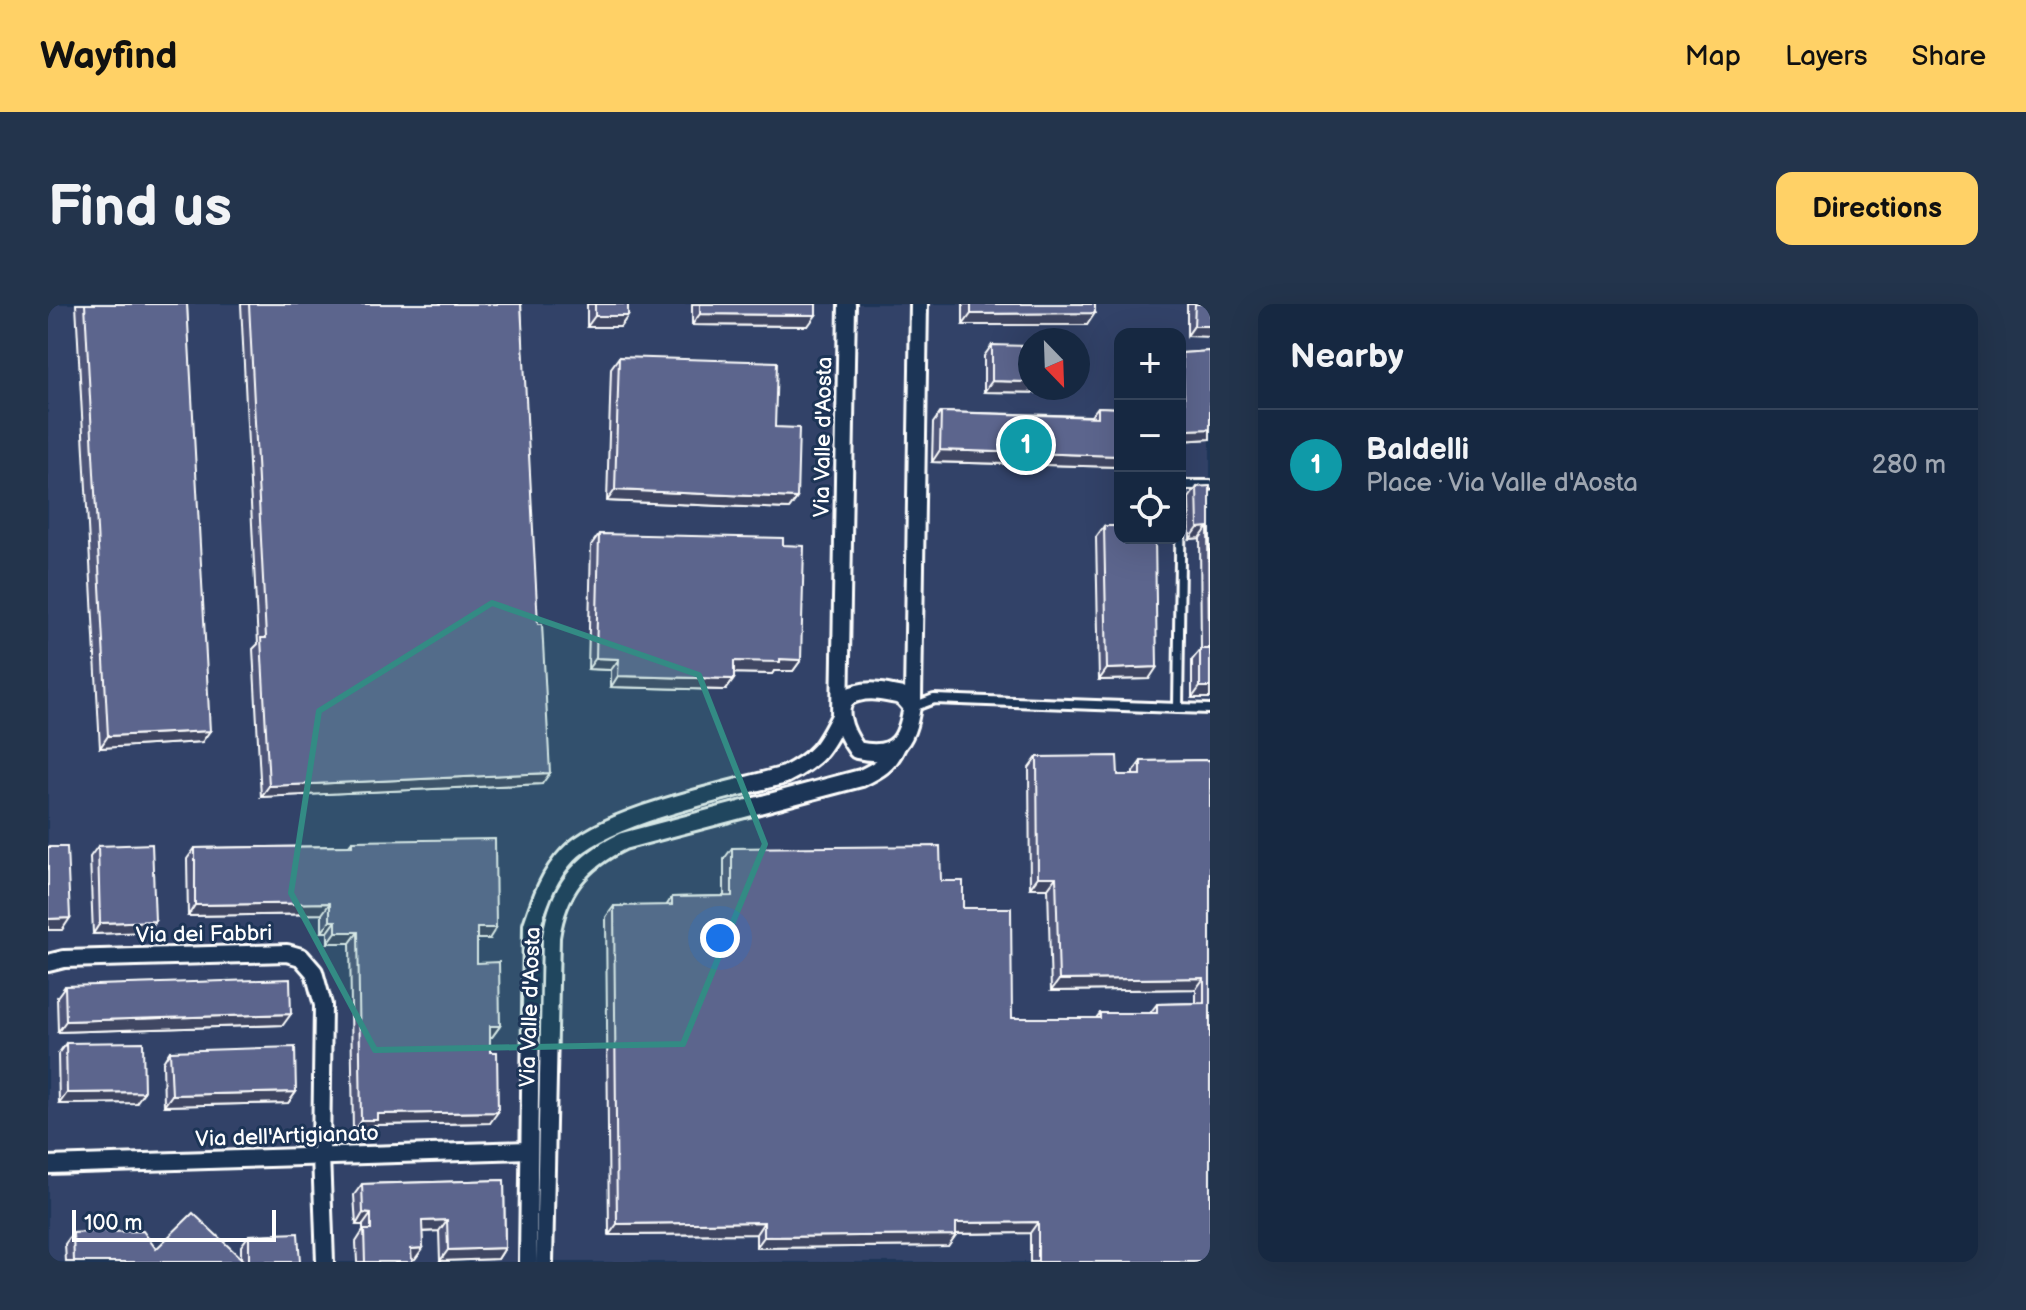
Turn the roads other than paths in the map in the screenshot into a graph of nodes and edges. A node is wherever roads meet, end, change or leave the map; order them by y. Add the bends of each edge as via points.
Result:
1 (847, 304) edge
2 (919, 304) edge
3 (1210, 485) edge
4 (912, 707) junction
5 (1178, 708) junction
6 (1210, 709) edge
7 (840, 716) junction
8 (897, 746) junction
9 (48, 963) edge
10 (528, 1150) junction
11 (321, 1155) junction
12 (48, 1165) edge
13 (325, 1262) edge
14 (528, 1262) edge
15 (544, 1262) edge

1 - 7 street, Via Valle d'Aosta
2 - 4 street, Via Valle d'Aosta
3 - 5 lane via 1181,485
4 - 5 lane via 934,699
4 - 7 street, Via Valle d'Aosta via 902,696 856,693 846,699
4 - 8 street, Via Valle d'Aosta via 910,724
5 - 6 lane
7 - 8 street, Via Valle d'Aosta via 857,750 876,754
7 - 10 street, Via Valle d'Aosta via 824,747 806,764 785,775 606,827 567,856 545,886 532,925
8 - 15 street, Via Valle d'Aosta via 890,760 861,778 623,841 578,873 555,911 551,937
9 - 11 street, Via dei Fabbri via 287,953 301,957 314,972 323,1005
10 - 11 street, Via dell'Artigianato
10 - 14 street, Via Valle d'Aosta
11 - 12 street, Via dell'Artigianato
11 - 13 street

